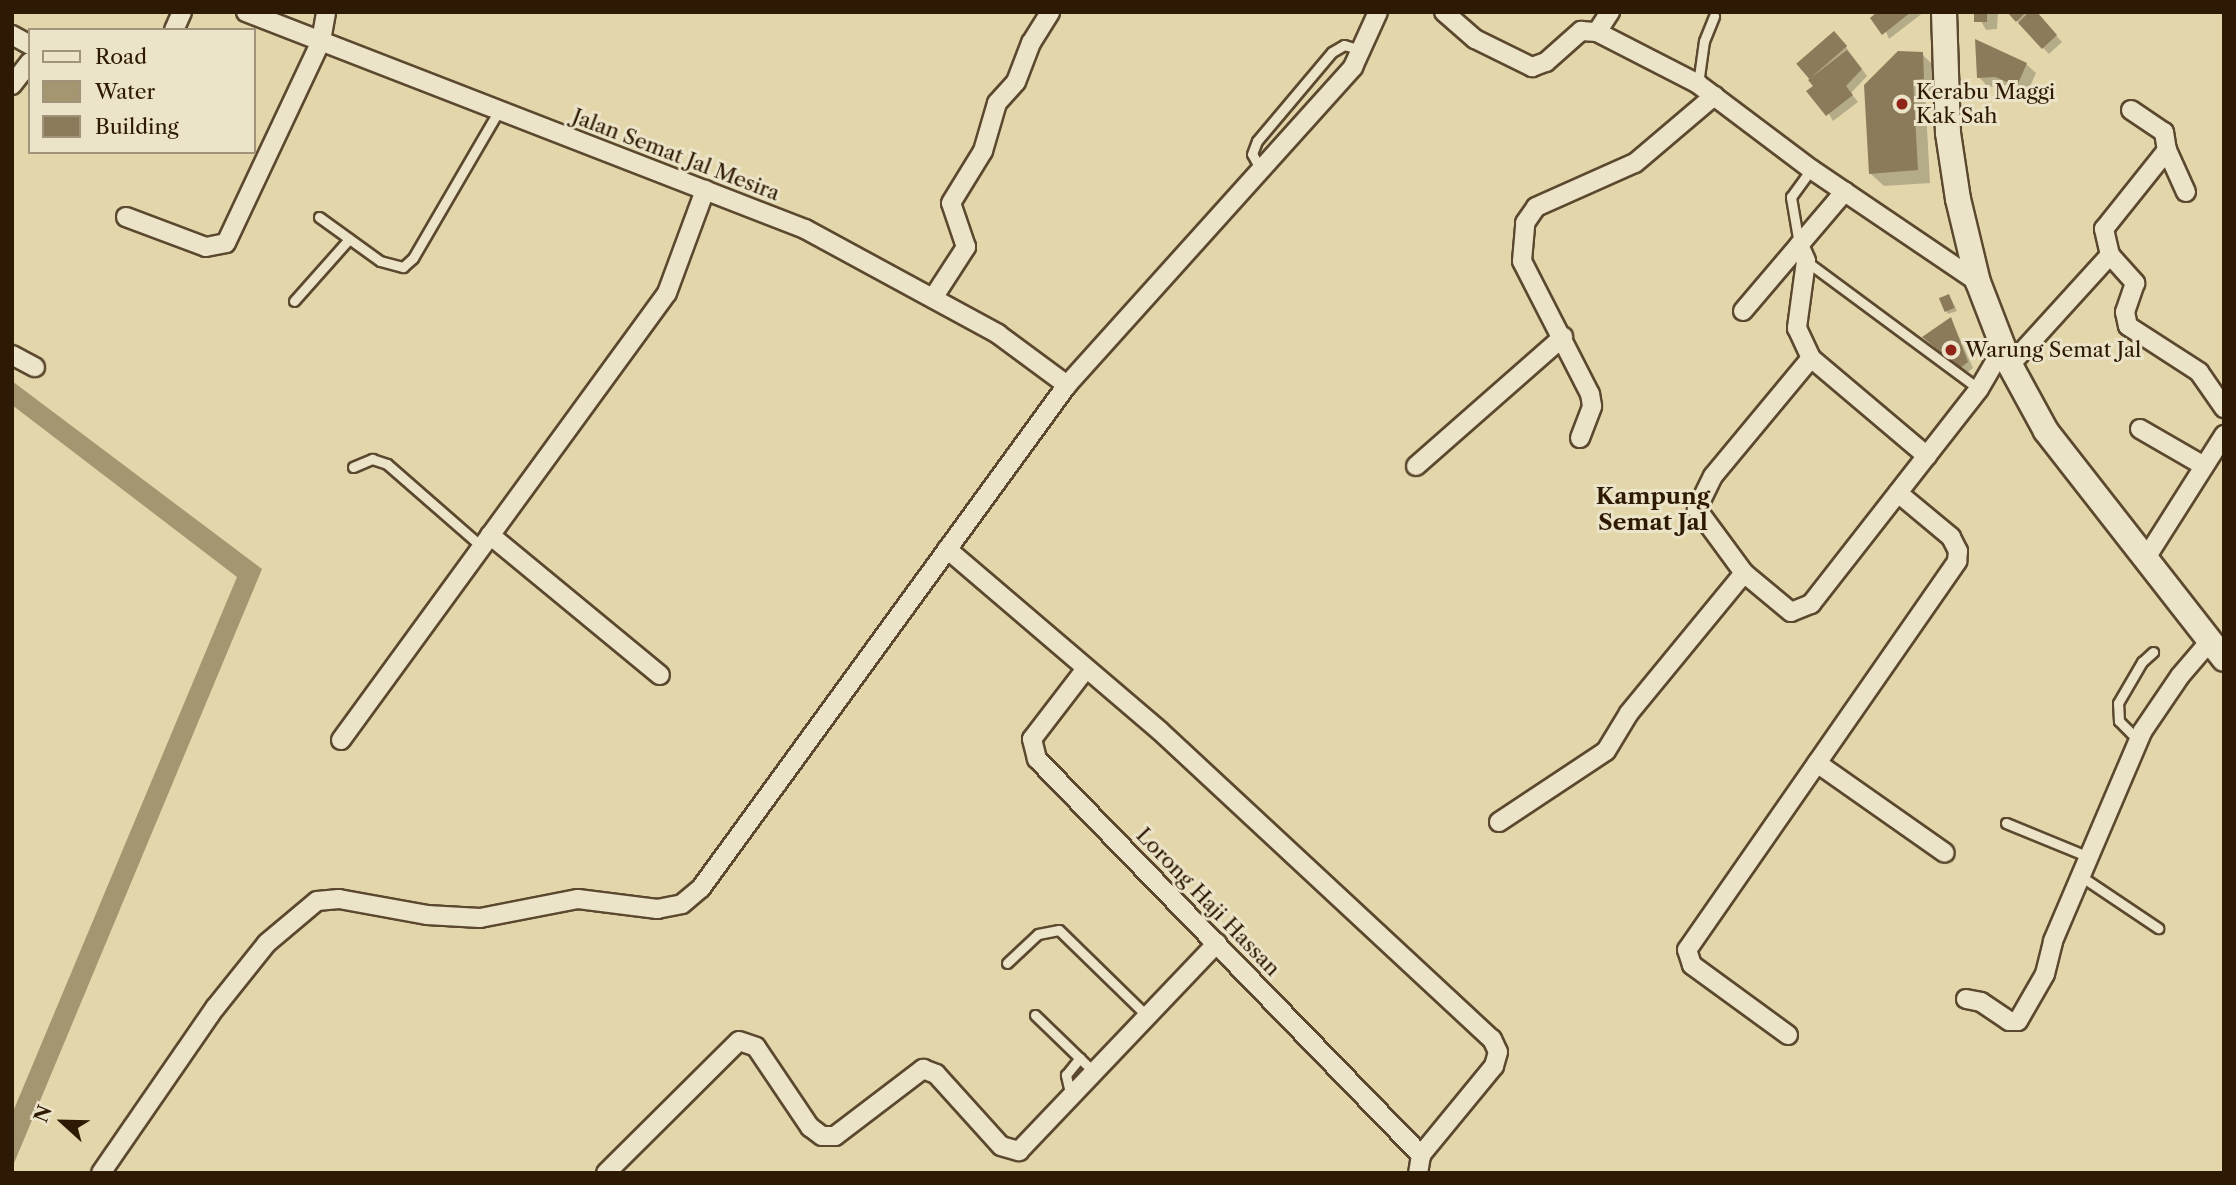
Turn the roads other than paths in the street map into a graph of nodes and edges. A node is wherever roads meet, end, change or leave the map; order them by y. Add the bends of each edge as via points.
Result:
1 (182, 12) edge
2 (246, 12) edge
3 (326, 12) edge
4 (1050, 12) edge
5 (1378, 12) edge
6 (1444, 12) edge
7 (1610, 12) edge
8 (1944, 12) edge
9 (1714, 16) dead end
10 (175, 28) edge
11 (1597, 32) junction
12 (12, 35) edge
13 (321, 41) junction
14 (28, 44) edge
15 (1361, 50) junction
16 (28, 65) edge
17 (1698, 84) junction
18 (12, 85) edge
19 (1714, 96) junction
20 (499, 110) junction
21 (2131, 110) dead end
22 (2167, 150) junction
23 (1811, 169) junction
24 (1261, 170) junction
25 (705, 190) junction
26 (1845, 191) junction
27 (2186, 192) dead end
28 (126, 217) dead end
29 (319, 217) dead end
30 (349, 239) junction
31 (1802, 253) junction
32 (2110, 255) junction
33 (1978, 282) junction
34 (933, 298) junction
35 (294, 301) dead end
36 (1743, 311) dead end
37 (1563, 337) junction
38 (12, 355) edge
39 (2007, 357) junction
40 (1811, 358) junction
41 (35, 367) dead end
42 (1067, 385) junction
43 (1979, 389) junction
44 (2224, 408) edge
45 (2140, 429) dead end
46 (2224, 435) edge
47 (1580, 438) dead end
48 (1927, 456) junction
49 (1416, 466) dead end
50 (2204, 466) junction
51 (353, 467) dead end
52 (1898, 493) junction
53 (486, 541) junction
54 (947, 549) junction
55 (2146, 558) junction
56 (1744, 572) junction
57 (2217, 650) edge
58 (2153, 652) dead end
59 (1085, 670) junction
60 (660, 675) dead end
61 (341, 740) dead end
62 (2138, 740) junction
63 (1817, 763) junction
64 (1499, 822) dead end
65 (2006, 823) dead end
66 (1945, 853) dead end
67 (2090, 858) junction
68 (2082, 877) junction
69 (2158, 928) dead end
70 (1217, 943) junction
71 (1007, 963) dead end
72 (1966, 999) dead end
73 (1035, 1015) dead end
74 (1148, 1017) junction
75 (1788, 1035) dead end
76 (1080, 1058) junction
77 (1095, 1073) junction
78 (1072, 1098) junction
79 (1420, 1164) edge
80 (104, 1172) edge
81 (606, 1173) edge

1 - 10 street
2 - 13 street, Jalan Semat Jal Mesira
3 - 13 street
4 - 34 street via 1029,47 1016,82 995,106 984,151 951,203 966,247
5 - 15 street
6 - 11 street via 1475,39 1532,67 1546,62 1581,31
7 - 11 street
8 - 33 main road via 1948,133
9 - 17 lane via 1704,41
11 - 17 street
12 - 14 street
13 - 20 street, Jalan Semat Jal Mesira
13 - 28 street via 226,243 206,247
15 - 24 street via 1353,67
15 - 24 lane via 1344,45 1332,52 1257,141 1252,154
16 - 18 street
17 - 19 street
19 - 23 street
19 - 37 street via 1635,163 1560,194 1536,206 1530,215 1521,239 1522,261
20 - 25 street, Jalan Semat Jal Mesira
20 - 30 lane via 408,264 391,266
21 - 22 street via 2164,132
22 - 27 street
22 - 32 street via 2104,229
23 - 26 street
23 - 31 lane via 1791,197
24 - 42 street
25 - 34 street, Jalan Semat Jal Mesira via 805,229
25 - 53 street via 667,293
26 - 31 street
26 - 33 street
29 - 30 lane
30 - 35 lane
31 - 36 street
31 - 40 street via 1797,328
31 - 43 lane
32 - 39 street
32 - 44 street via 2135,283 2125,312 2128,326 2199,372
33 - 39 main road
34 - 42 street, Jalan Semat Jal Mesira via 998,334
37 - 47 street via 1592,406
37 - 49 street
38 - 41 street
39 - 43 street
39 - 55 main road via 2046,430
40 - 48 street
40 - 56 street via 1713,476 1698,503 1701,519
42 - 54 street
43 - 48 street
45 - 50 street
46 - 50 street
48 - 52 street
50 - 55 street
51 - 53 lane via 372,460 387,464
52 - 56 street via 1806,610 1784,609
52 - 63 street via 1951,537 1958,551 1957,562
53 - 60 street
53 - 61 street
54 - 59 street
54 - 80 street via 701,888 682,904 657,909 578,898 480,918 427,915 340,899 317,901 267,943 215,1008
55 - 57 main road
56 - 64 street via 1642,696 1606,751
57 - 62 street via 2180,676
58 - 62 lane via 2118,703 2119,720
59 - 70 street, Lorong Haji Hassan via 1036,733 1033,753
59 - 79 street via 1160,731 1496,1045 1494,1066
62 - 67 street
63 - 66 street
63 - 75 street via 1702,925 1686,957 1714,983
65 - 67 lane
67 - 68 street
68 - 69 lane
68 - 72 street via 2053,941 2045,974 2018,1021 2009,1021 1981,1002
70 - 74 street
70 - 79 street, Lorong Haji Hassan
71 - 74 lane via 1038,934 1059,930
73 - 76 lane
74 - 77 street
76 - 77 lane
76 - 78 lane via 1066,1075 1066,1090
77 - 78 street
78 - 81 street via 1026,1147 1012,1151 1001,1146 936,1074 918,1069 835,1136 822,1136 810,1127 755,1047 739,1041

